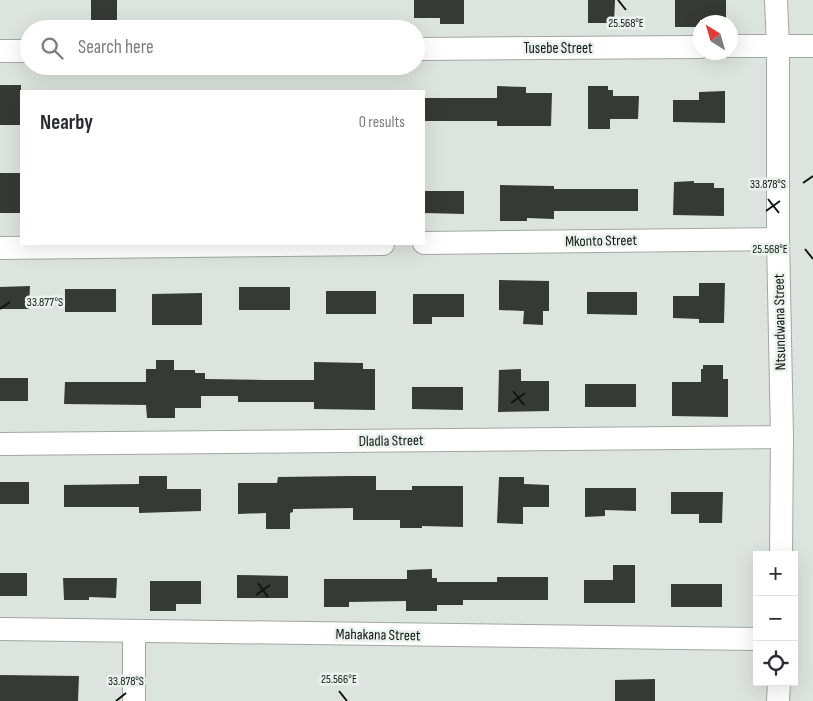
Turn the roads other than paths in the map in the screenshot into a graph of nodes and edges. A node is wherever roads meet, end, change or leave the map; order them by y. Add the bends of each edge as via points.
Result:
1 (776, 0) edge
2 (738, 46) edge
3 (778, 46) junction
4 (813, 46) edge
5 (693, 47) edge
6 (425, 48) edge
7 (0, 51) edge
8 (20, 51) edge
9 (778, 240) junction
10 (425, 243) edge
11 (288, 245) edge
12 (0, 248) edge
13 (782, 437) junction
14 (0, 444) edge
15 (781, 551) edge
16 (0, 629) edge
17 (134, 632) junction
18 (753, 639) edge
19 (779, 686) edge
20 (134, 701) edge
21 (778, 701) edge

1 - 3 street, Ntsundwana Street
2 - 3 street
3 - 4 street
3 - 9 street, Ntsundwana Street
5 - 6 street, Tusebe Street
7 - 8 street
9 - 10 street, Mkonto Street
9 - 13 street, Ntsundwana Street
11 - 12 street
13 - 14 street, Dladla Street
13 - 15 street, Ntsundwana Street
16 - 17 street, Mahakana Street
17 - 18 street, Mahakana Street
17 - 20 street
19 - 21 street

